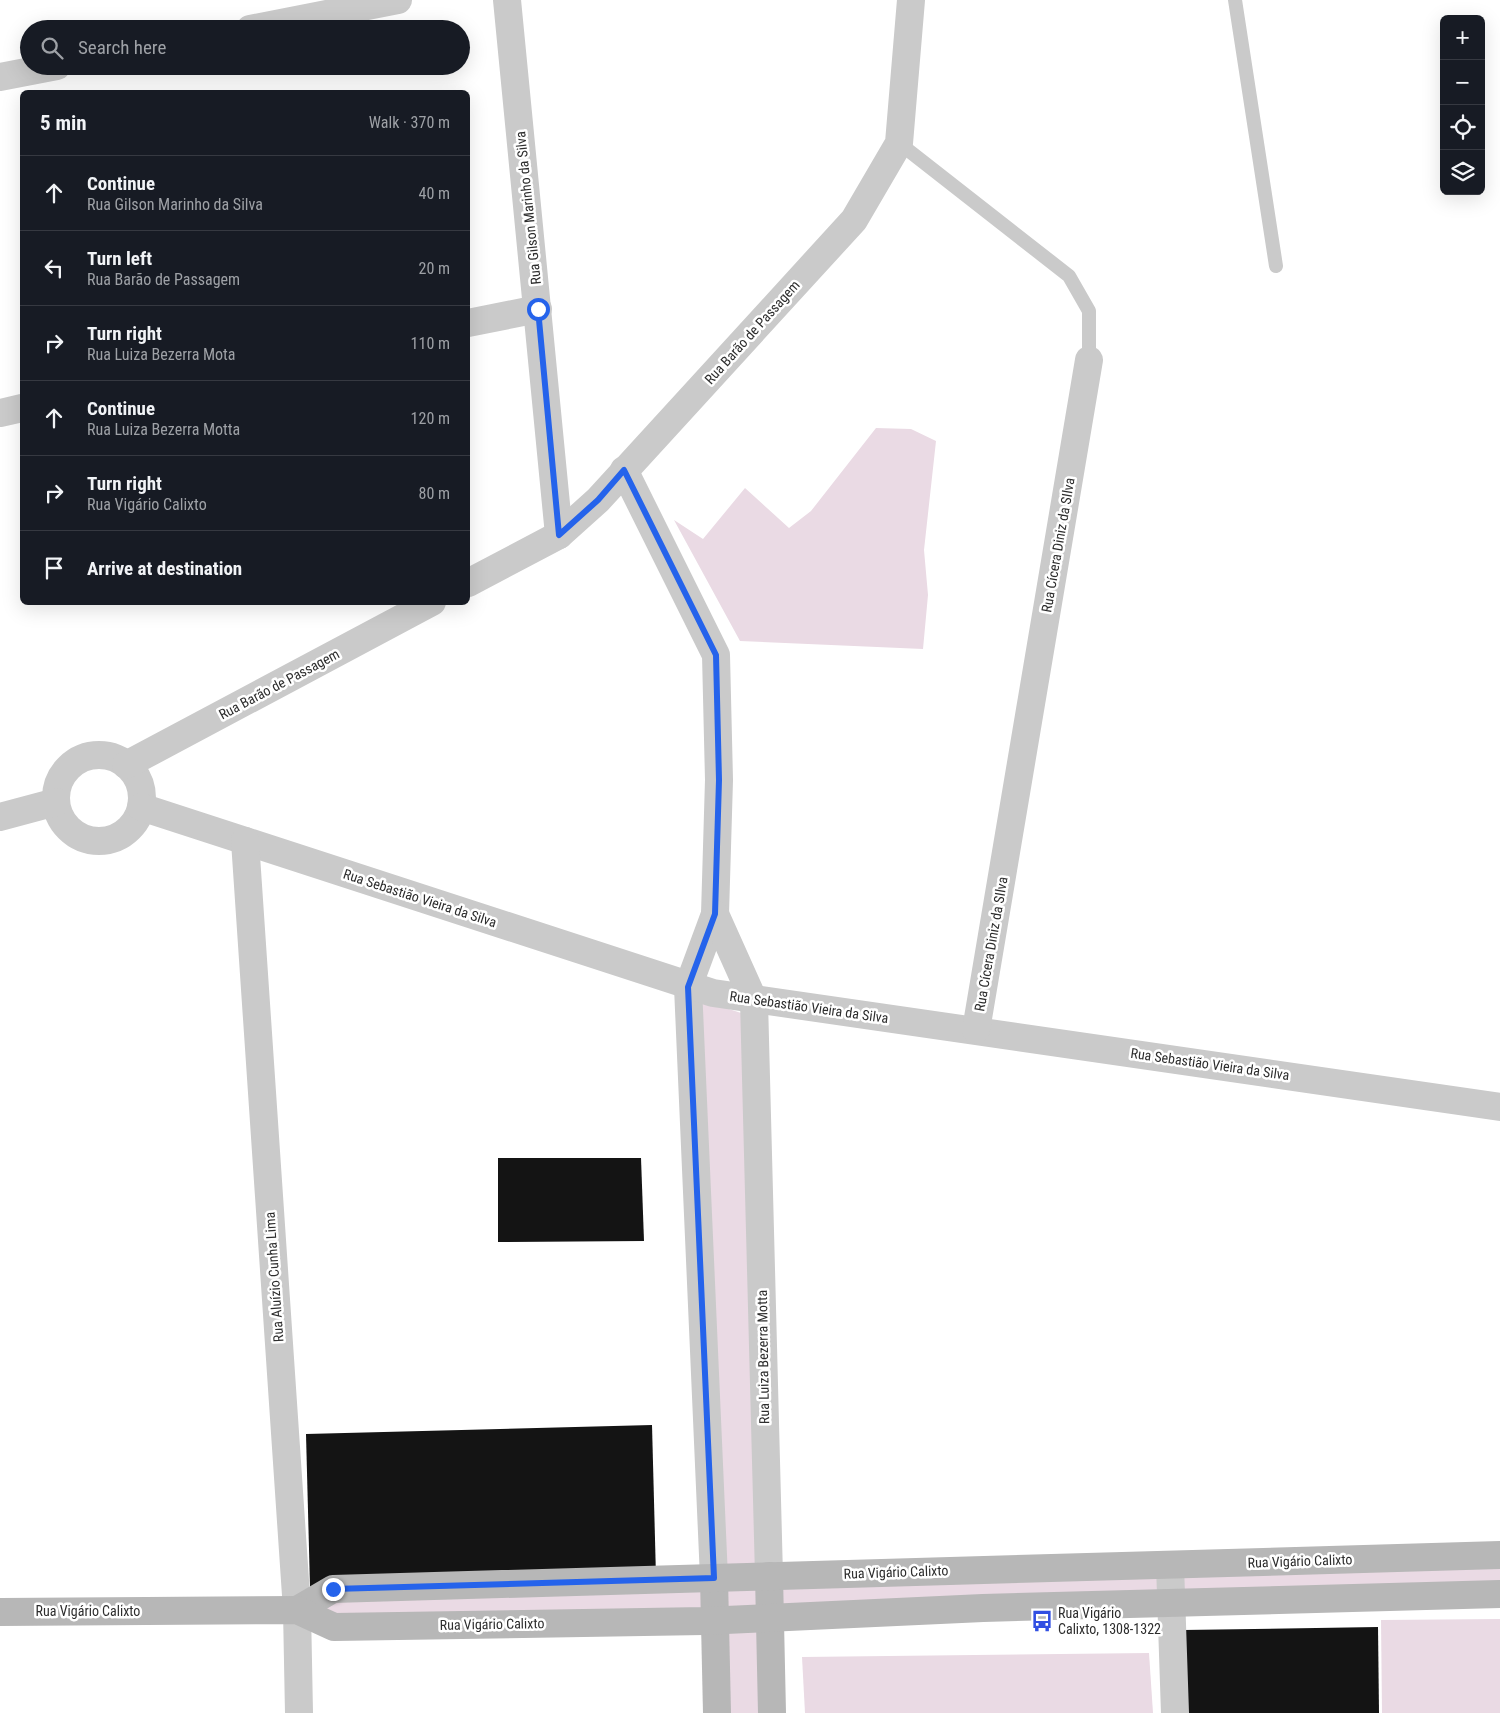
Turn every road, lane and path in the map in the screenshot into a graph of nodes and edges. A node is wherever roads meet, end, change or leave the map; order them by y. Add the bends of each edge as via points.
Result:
1 (398, 0) edge
2 (507, 0) edge
3 (911, 0) edge
4 (1235, 0) edge
5 (296, 20) edge
6 (20, 73) edge
7 (0, 77) edge
8 (899, 144) junction
9 (1276, 266) dead end
10 (538, 309) junction
11 (470, 323) edge
12 (1089, 360) joint
13 (20, 408) edge
14 (0, 413) edge
15 (624, 470) junction
16 (559, 535) junction
17 (470, 583) edge
18 (426, 605) edge
19 (126, 765) junction
20 (56, 802) junction
21 (141, 807) junction
22 (0, 817) edge
23 (245, 841) junction
24 (715, 914) junction
25 (688, 987) junction
26 (754, 1001) junction
27 (976, 1030) junction
28 (1500, 1107) edge
29 (1500, 1555) edge
30 (1170, 1565) junction
31 (769, 1576) junction
32 (714, 1578) junction
33 (1500, 1594) edge
34 (1172, 1602) junction
35 (297, 1610) junction
36 (0, 1612) edge
37 (770, 1618) junction
38 (714, 1620) junction
39 (299, 1713) edge
40 (717, 1713) edge
41 (772, 1713) edge
42 (1175, 1713) edge

1 - 5 street
2 - 10 street, Rua Gilson Marinho da Silva
3 - 8 street, Rua Barão de Passagem
4 - 9 lane
6 - 7 street
8 - 12 lane, Rua Cícera Diniz da SIlva via 1068,276 1089,311
8 - 15 street, Rua Barão de Passagem via 854,220
10 - 11 street
10 - 16 street, Rua Gilson Marinho da Silva
12 - 27 street, Rua Cícera Diniz da SIlva
13 - 14 street
15 - 16 street, Rua Barão de Passagem via 598,500
15 - 24 street via 716,655 719,780
16 - 17 street, Rua Barão de Passagem
18 - 19 street, Rua Barão de Passagem
19 - 20 street via 109,756 83,759 63,776 57,788
19 - 21 street via 139,782
20 - 21 street via 69,829 95,841 110,840 124,834 134,824
20 - 22 street
21 - 23 street, Rua Sebastião Vieira da Silva
23 - 25 street, Rua Sebastião Vieira da Silva
23 - 35 street, Rua Aluízio Cunha Lima
24 - 25 street
24 - 26 street
25 - 26 street, Rua Sebastião Vieira da Silva
25 - 32 street
26 - 27 street, Rua Sebastião Vieira da Silva
26 - 31 street, Rua Luiza Bezerra Motta
27 - 28 street, Rua Sebastião Vieira da Silva
29 - 30 main road, Rua Vigário Calixto
30 - 31 main road, Rua Vigário Calixto
30 - 34 street
31 - 32 main road, Rua Vigário Calixto
31 - 37 main road, Rua Luiza Bezerra Motta
32 - 35 main road, Rua Vigário Calixto via 333,1589
32 - 38 main road
33 - 34 main road, Rua Vigário Calixto
34 - 37 main road, Rua Vigário Calixto
34 - 42 street
35 - 36 main road, Rua Vigário Calixto
35 - 38 main road, Rua Vigário Calixto via 334,1627
35 - 39 street, Rua Aluízio Cunha Lima
37 - 38 main road, Rua Vigário Calixto
37 - 41 main road, Rua Luiza Bezerra Motta
38 - 40 main road

